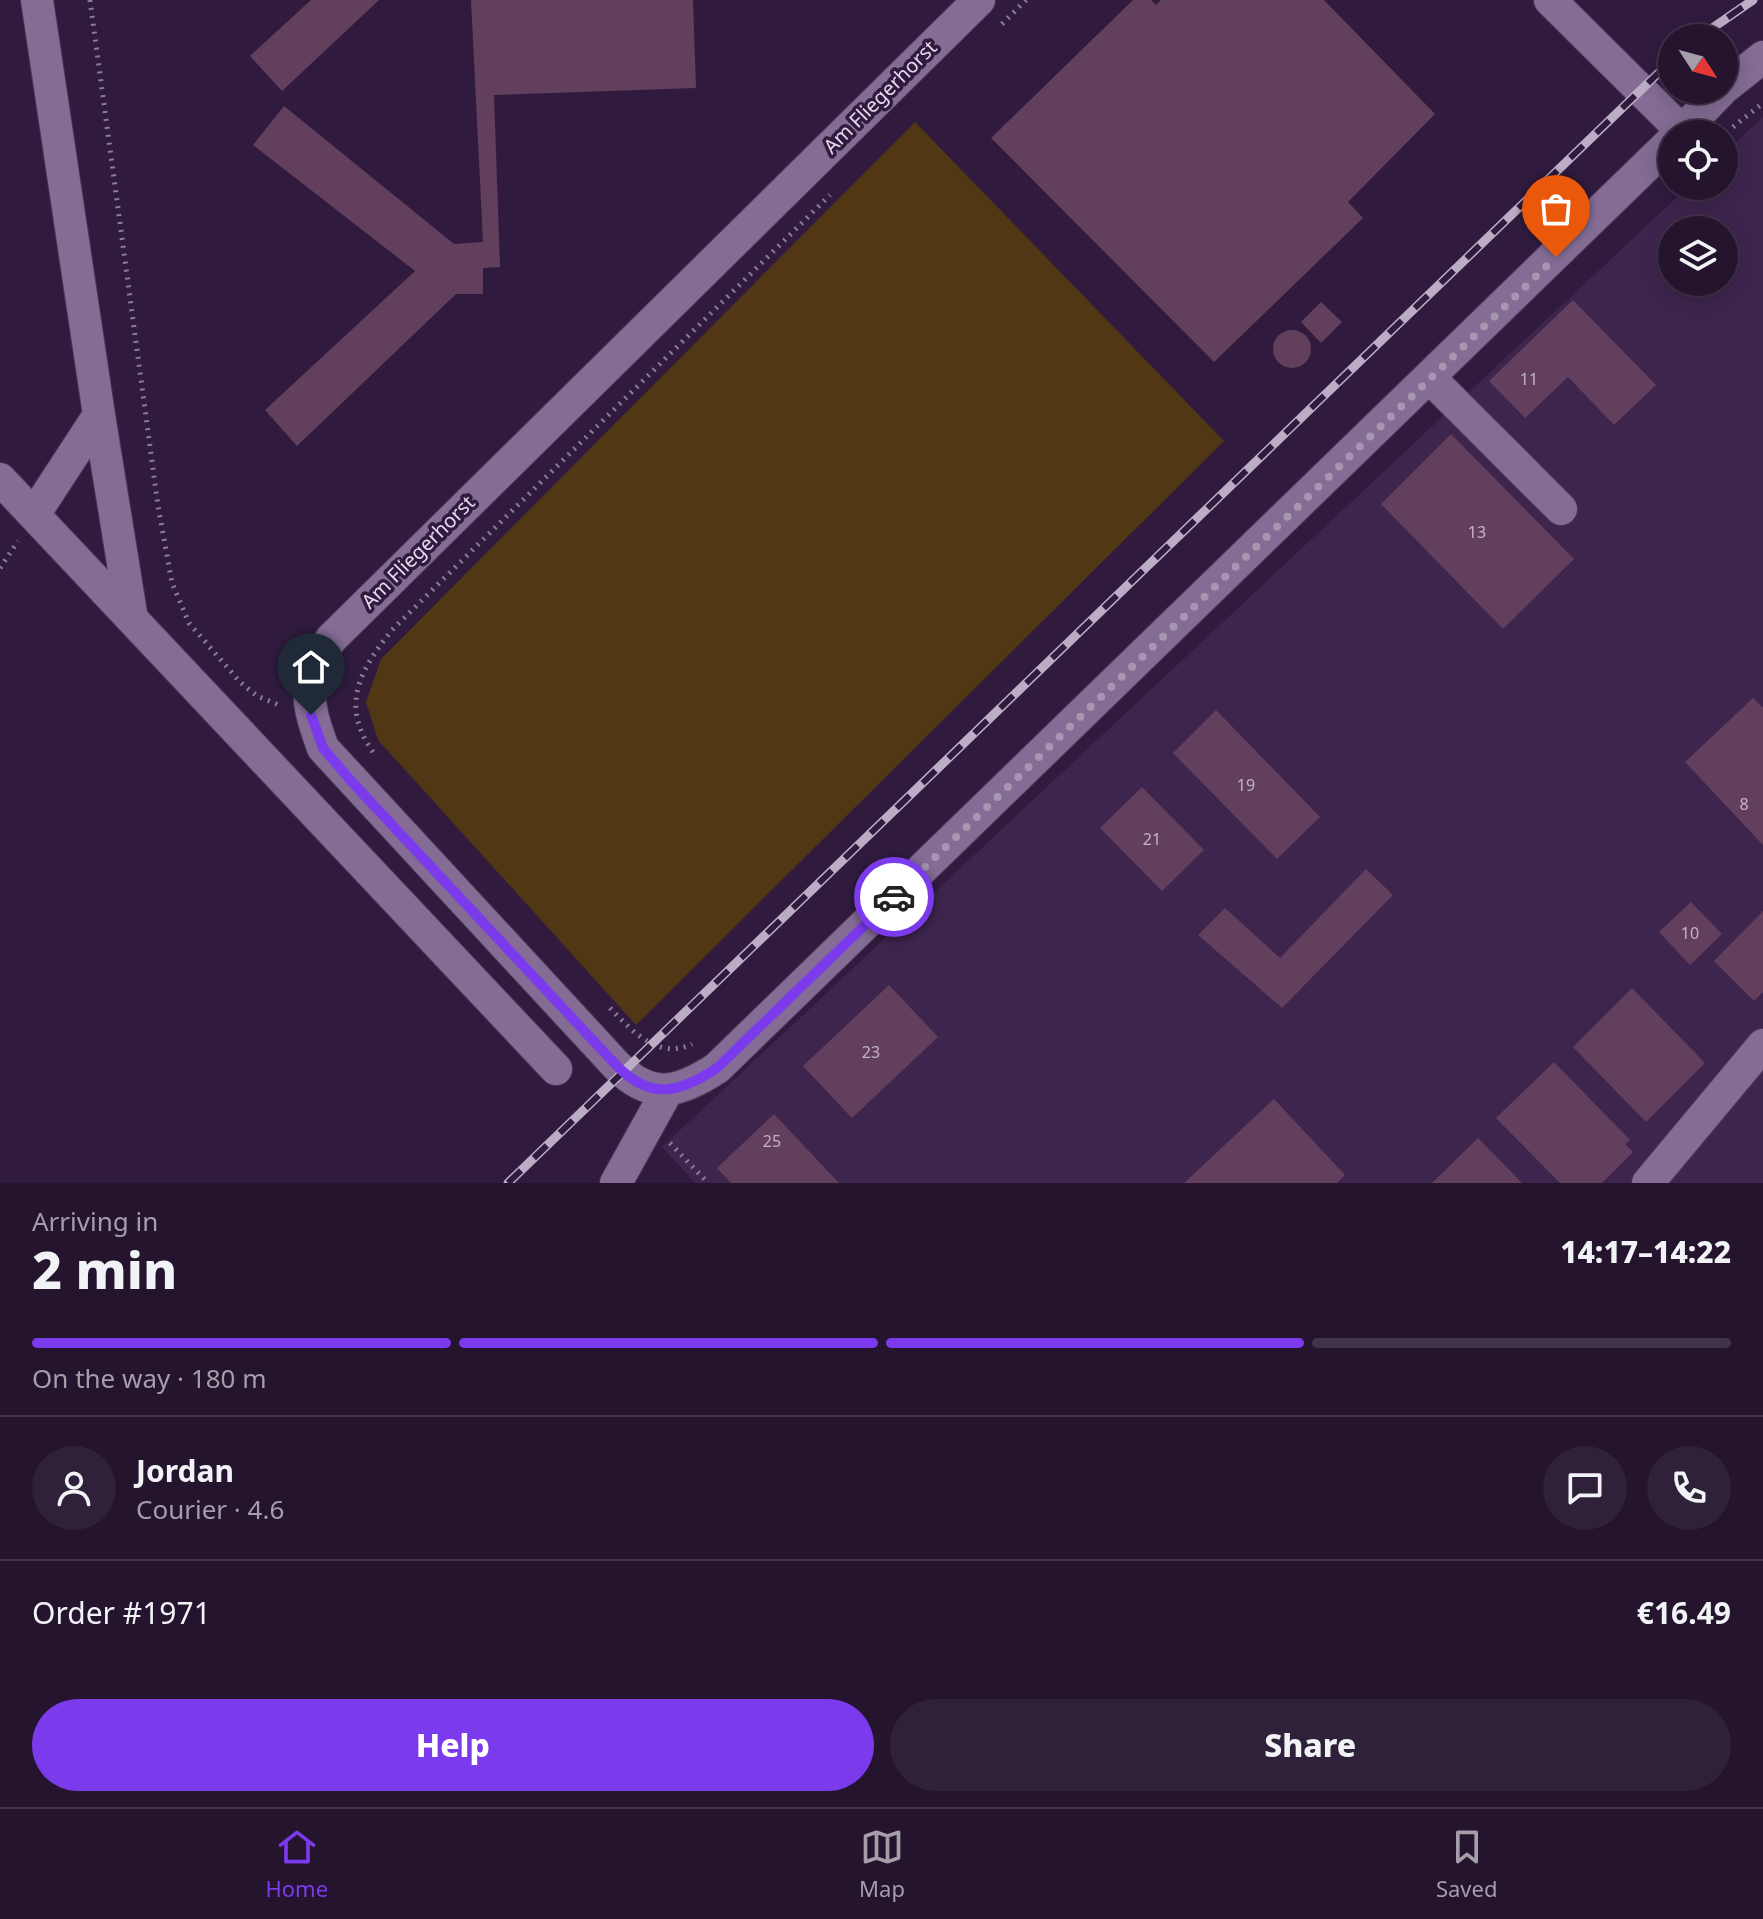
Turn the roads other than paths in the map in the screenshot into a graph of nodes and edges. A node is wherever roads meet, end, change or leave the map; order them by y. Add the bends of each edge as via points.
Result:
1 (37, 0) edge
2 (979, 0) edge
3 (1550, 0) edge
4 (1763, 57) edge
5 (1738, 77) edge
6 (1708, 104) edge
7 (1665, 120) edge
8 (1693, 120) edge
9 (1658, 154) edge
10 (1429, 377) junction
11 (99, 415) junction
12 (0, 479) edge
13 (1561, 509) dead end
14 (35, 513) junction
15 (132, 619) junction
16 (1763, 1045) edge
17 (556, 1069) dead end
18 (667, 1091) junction
19 (616, 1183) edge
20 (1648, 1183) edge

1 - 11 street
2 - 18 street, Am Fliegerhorst via 331,639 311,670 311,715 323,748 616,1065 631,1079
3 - 7 street
4 - 5 street
6 - 8 street
9 - 10 street
10 - 13 street
10 - 18 street via 717,1068 691,1085
11 - 14 street
11 - 15 street
12 - 14 street
14 - 15 street
15 - 17 street
16 - 20 street
18 - 19 street

